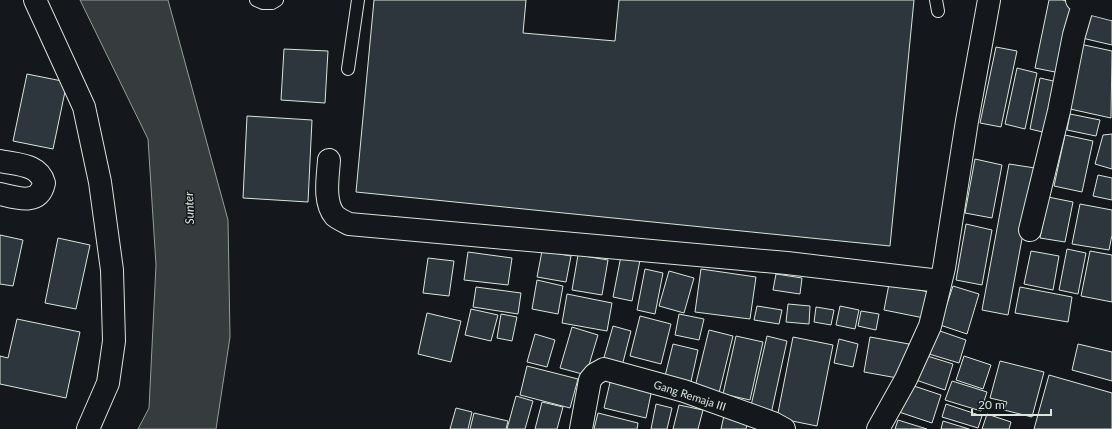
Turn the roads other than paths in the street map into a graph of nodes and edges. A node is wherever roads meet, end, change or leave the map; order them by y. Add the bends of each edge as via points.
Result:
1 (35, 0) edge
2 (256, 0) edge
3 (277, 0) edge
4 (358, 0) edge
5 (989, 0) edge
6 (1080, 1) edge
7 (1112, 9) edge
8 (348, 69) dead end
9 (329, 160) dead end
10 (0, 161) edge
11 (0, 194) edge
12 (1030, 230) dead end
13 (940, 281) junction
14 (88, 429) edge
15 (581, 429) edge
16 (784, 429) edge
17 (878, 429) edge

1 - 14 street via 84,107 100,182 111,263 114,341 108,383
2 - 3 lane via 272,4
4 - 8 lane
5 - 13 street
6 - 7 street
6 - 12 street
9 - 13 street via 329,204 336,216 349,224 786,263
10 - 11 street via 36,169 44,183 39,196 33,199
13 - 17 street via 930,326 906,379
15 - 16 street, Gang Remaja III via 590,380 604,369 676,389

